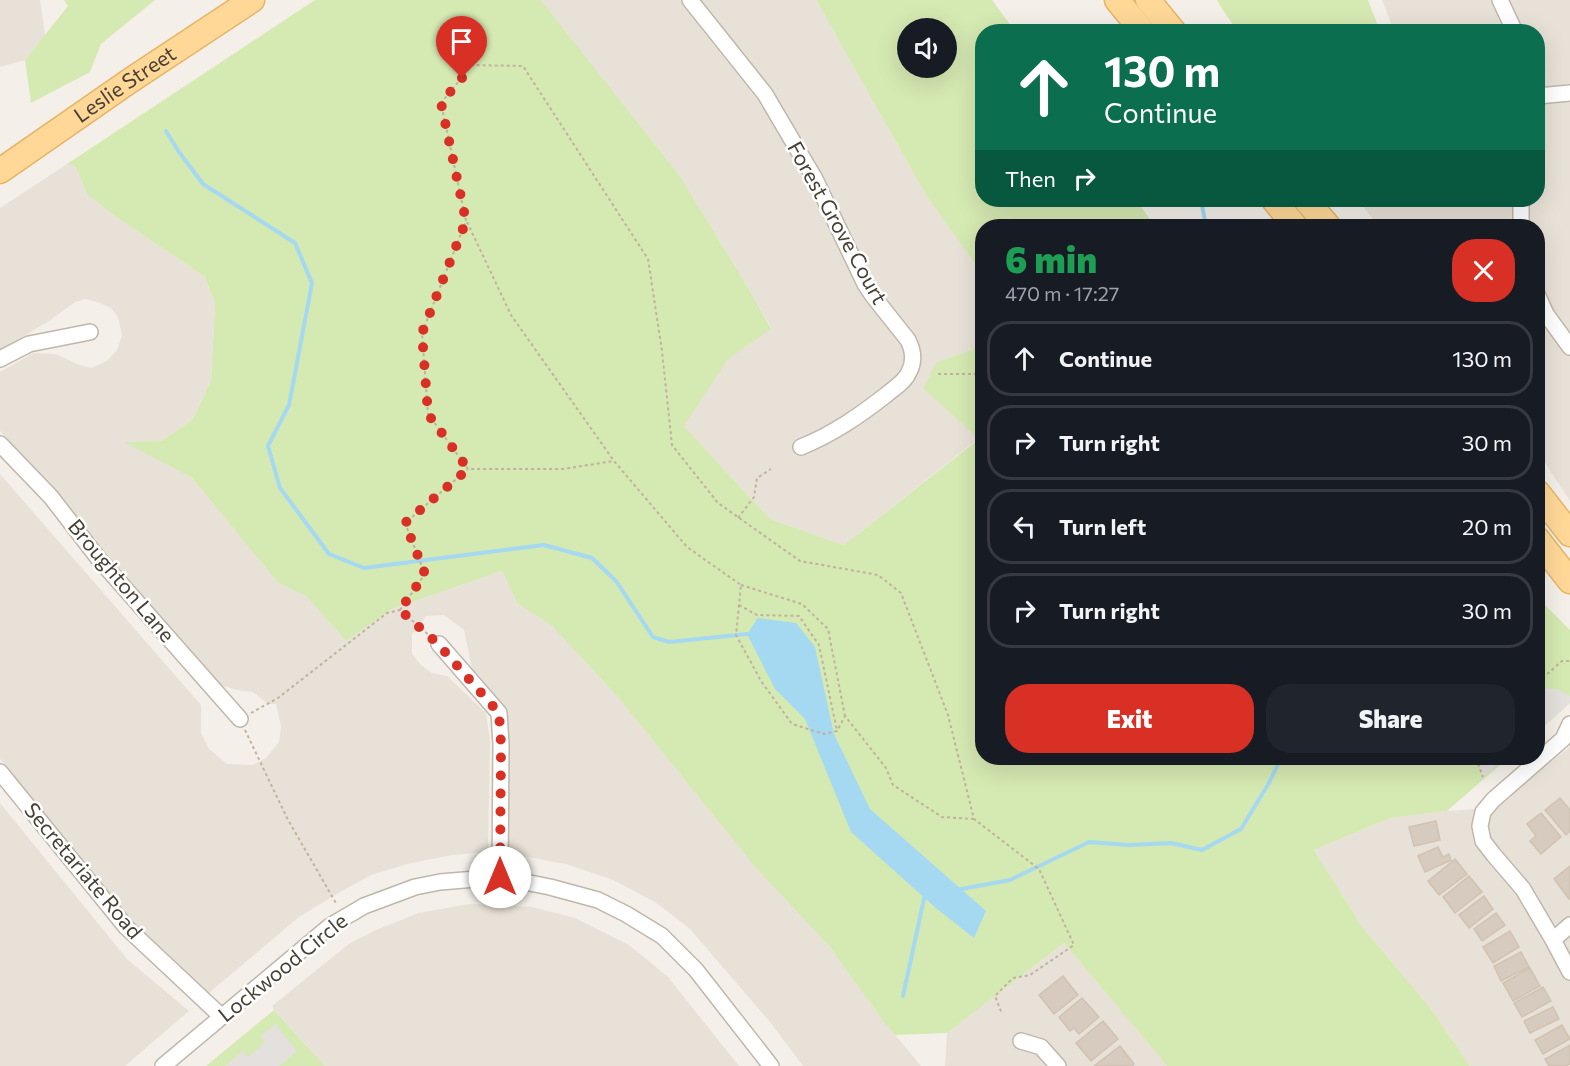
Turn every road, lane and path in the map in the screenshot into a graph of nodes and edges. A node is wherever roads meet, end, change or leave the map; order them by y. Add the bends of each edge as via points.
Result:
1 (252, 0) edge
2 (690, 0) edge
3 (1117, 0) edge
4 (1148, 0) edge
5 (1500, 0) edge
6 (1136, 24) edge
7 (1168, 24) edge
8 (1511, 24) edge
9 (1570, 93) edge
10 (1545, 95) edge
11 (0, 171) edge
12 (1280, 207) edge
13 (1312, 207) edge
14 (1289, 219) edge
15 (1322, 219) edge
16 (466, 221) junction
17 (1545, 312) edge
18 (90, 332) dead end
19 (1570, 347) edge
20 (0, 359) edge
21 (938, 374) dead end
22 (975, 374) edge
23 (0, 444) edge
24 (801, 447) dead end
25 (614, 461) junction
26 (468, 469) junction
27 (771, 469) dead end
28 (1545, 502) edge
29 (738, 518) junction
30 (1570, 534) edge
31 (1545, 549) edge
32 (1570, 581) edge
33 (741, 585) junction
34 (739, 605) junction
35 (400, 610) junction
36 (438, 644) joint
37 (1569, 661) edge
38 (1545, 676) edge
39 (845, 716) junction
40 (240, 719) junction
41 (1570, 724) edge
42 (837, 731) junction
43 (1566, 739) edge
44 (1545, 757) edge
45 (1479, 765) edge
46 (1535, 765) edge
47 (0, 772) edge
48 (1483, 777) dead end
49 (974, 819) junction
50 (500, 877) junction
51 (344, 917) junction
52 (1570, 926) edge
53 (1553, 940) junction
54 (1570, 972) edge
55 (1002, 1014) dead end
56 (222, 1017) junction
57 (1021, 1041) dead end
58 (163, 1066) edge
59 (771, 1066) edge
60 (1058, 1066) edge

1 - 11 main road, Leslie Street
2 - 24 street, Forest Grove Court via 765,94 814,179 865,284 912,350 911,367 903,382 859,417
3 - 6 main road
4 - 7 main road
5 - 8 street
9 - 10 street
12 - 14 main road
13 - 15 main road
16 - 25 path via 511,315
16 - 26 path via 422,333 428,414
16 - 29 path via 441,103 472,65 523,66 648,259 672,445 718,504
17 - 19 street
18 - 20 street via 29,344
21 - 22 path
23 - 40 street, Broughton Lane via 51,497
25 - 26 path via 563,469
25 - 33 path via 687,546
26 - 35 path via 405,523 425,574
27 - 29 path via 757,478 754,497
28 - 30 main road
29 - 49 path via 800,561 878,574 901,593 948,715
31 - 32 main road
33 - 34 path
33 - 39 path via 802,604 828,628
34 - 42 path via 736,635 761,681 792,724 824,734
34 - 42 path via 757,615 799,616 819,645
35 - 36 path
35 - 40 path via 387,613 278,698
36 - 50 street via 499,713
37 - 38 path via 1562,661
39 - 42 path
39 - 49 path via 886,768 893,785 942,817
40 - 51 path via 287,818
41 - 43 street
43 - 44 street
45 - 48 path
46 - 53 street via 1493,800 1483,812 1480,826 1484,841 1523,890
47 - 56 street, Secretariate Road via 126,927
49 - 55 path via 1039,869 1074,945 1030,975 1013,978 995,996
50 - 51 street, Lockwood Circle via 415,887
50 - 59 street, Lockwood Circle via 598,900 662,936 696,970
51 - 56 street, Lockwood Circle
52 - 53 street
53 - 54 street
56 - 58 street, Lockwood Circle
57 - 60 street via 1041,1047

